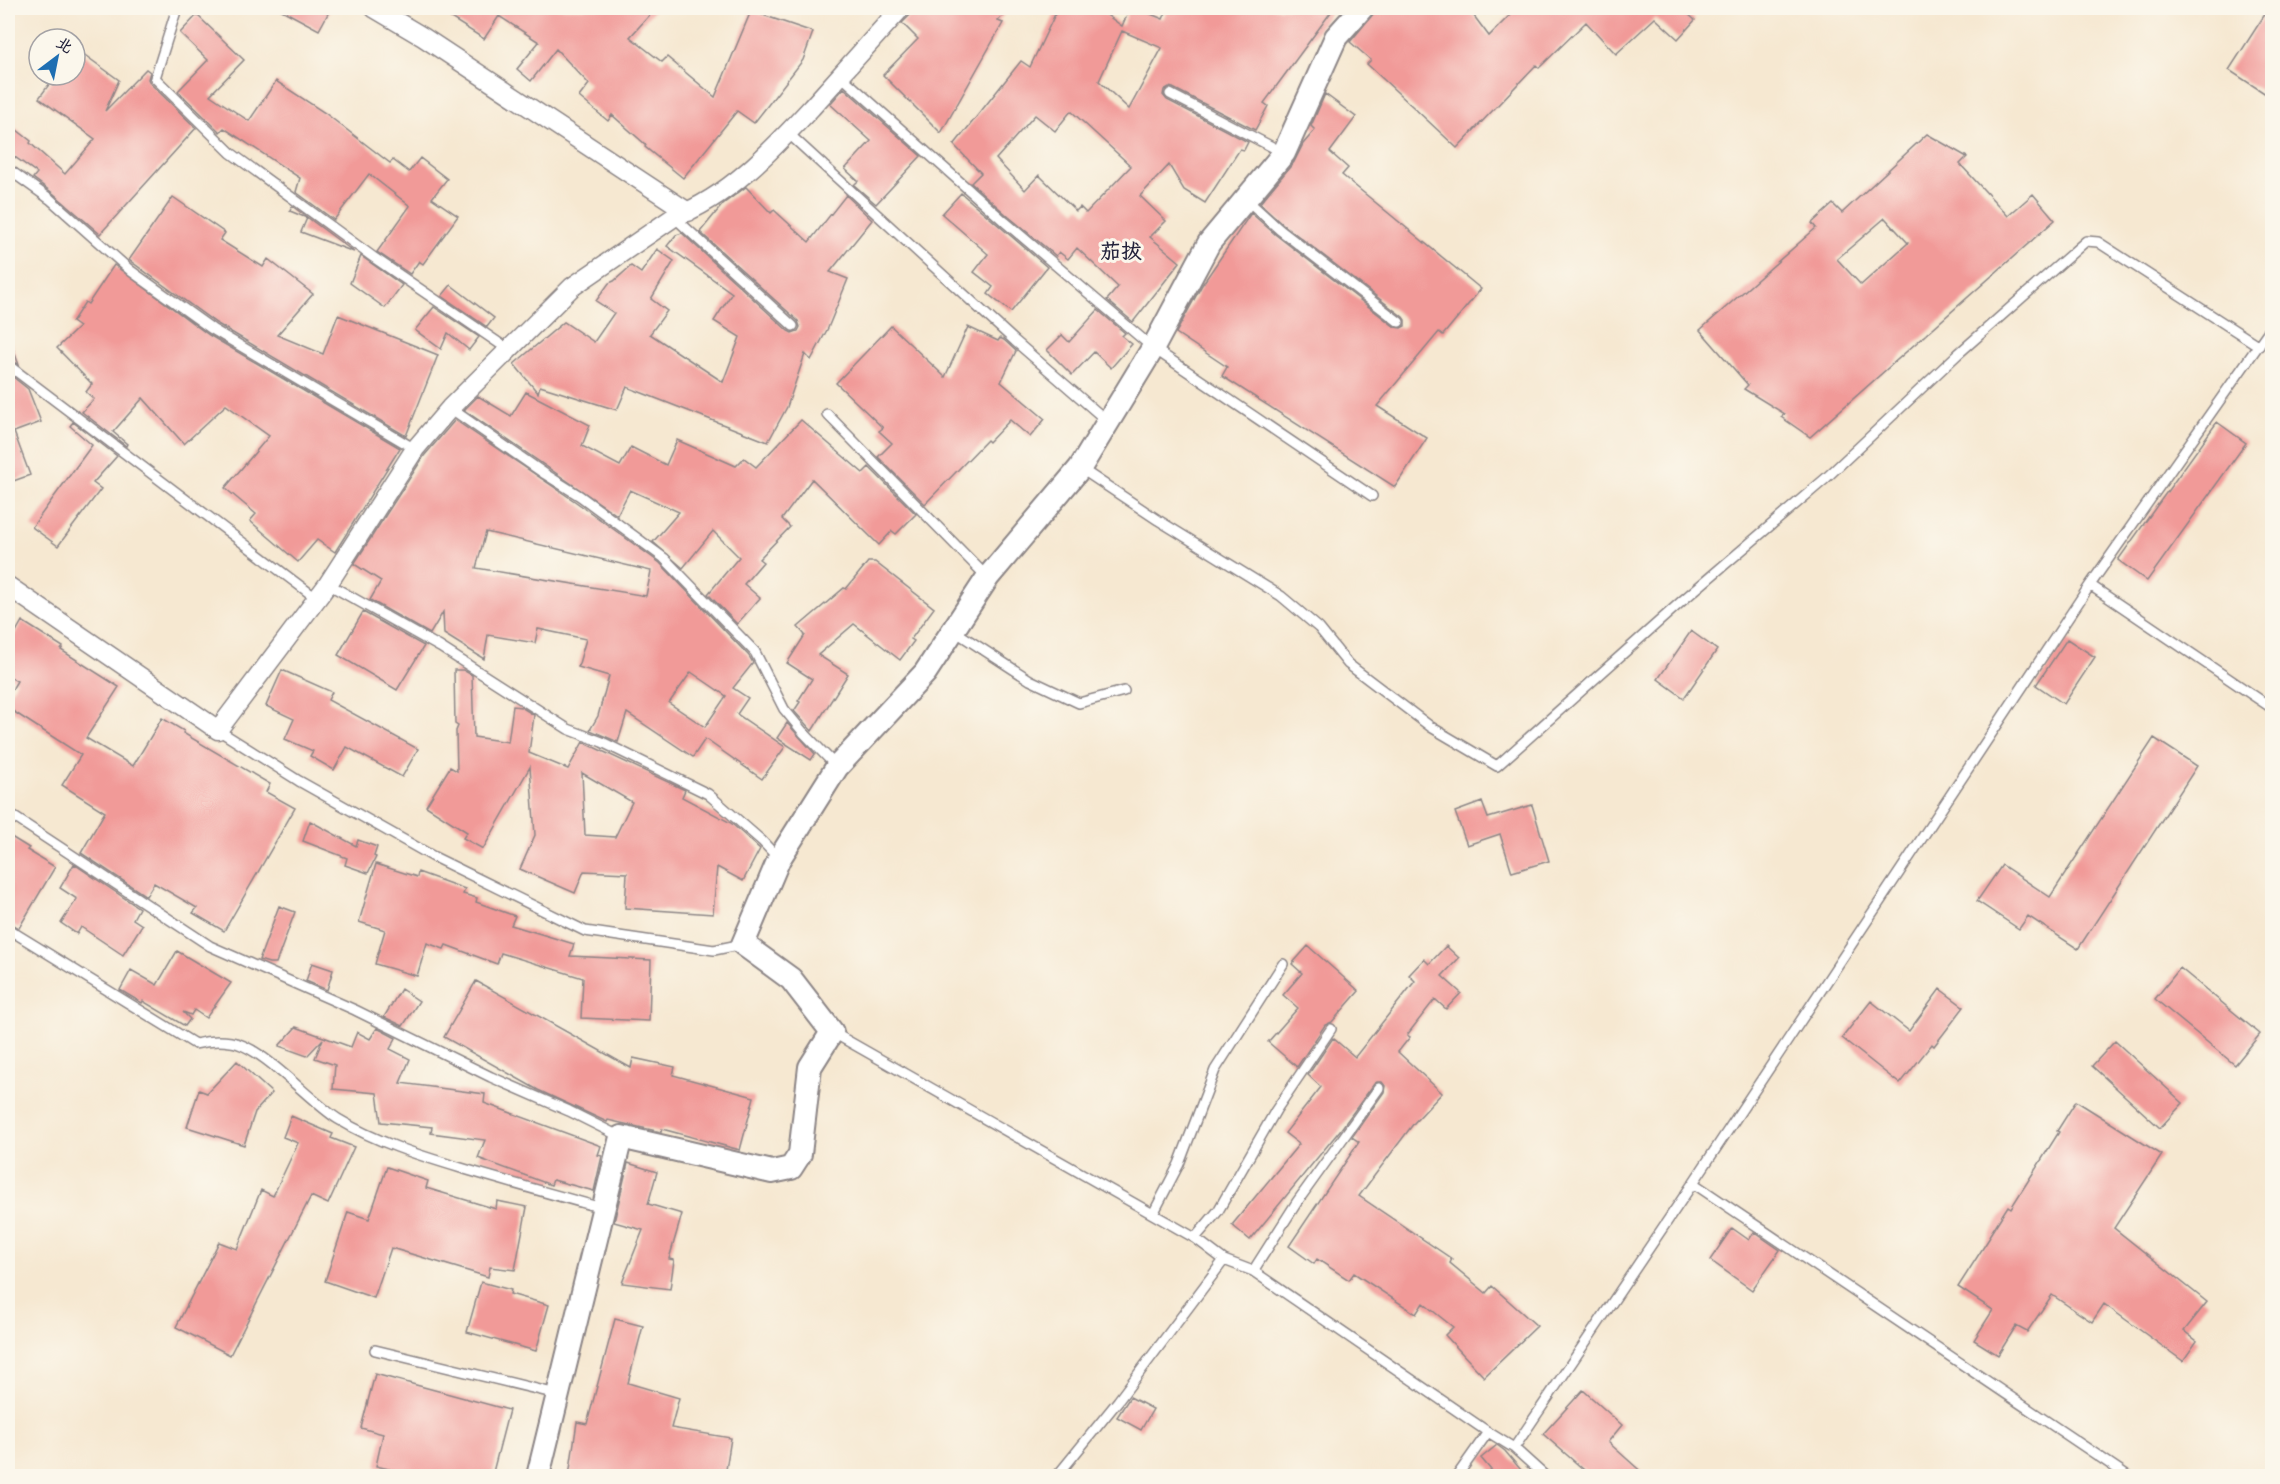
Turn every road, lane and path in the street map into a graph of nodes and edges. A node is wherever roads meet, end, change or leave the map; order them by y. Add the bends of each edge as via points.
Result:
1 (177, 8) edge
2 (374, 8) edge
3 (901, 8) edge
4 (1362, 8) edge
5 (841, 76) junction
6 (1170, 94) dead end
7 (788, 133) junction
8 (1284, 153) junction
9 (8, 169) edge
10 (1245, 198) junction
11 (681, 214) junction
12 (1399, 322) dead end
13 (793, 326) dead end
14 (2272, 326) edge
15 (2259, 346) junction
16 (1153, 348) junction
17 (509, 350) junction
18 (8, 364) edge
19 (450, 408) junction
20 (827, 414) dead end
21 (1108, 422) junction
22 (415, 449) junction
23 (1080, 468) junction
24 (1372, 496) dead end
25 (988, 577) junction
26 (328, 584) junction
27 (8, 585) edge
28 (2090, 585) junction
29 (316, 598) junction
30 (953, 630) junction
31 (1124, 691) dead end
32 (2272, 708) edge
33 (218, 730) junction
34 (837, 767) junction
35 (8, 813) edge
36 (779, 860) junction
37 (8, 929) edge
38 (743, 944) junction
39 (1283, 964) dead end
40 (1331, 1029) dead end
41 (832, 1032) junction
42 (1379, 1088) dead end
43 (621, 1137) junction
44 (1693, 1183) junction
45 (602, 1208) junction
46 (1153, 1214) junction
47 (1195, 1238) junction
48 (1224, 1260) junction
49 (1253, 1271) junction
50 (375, 1350) dead end
51 (557, 1394) junction
52 (1488, 1432) junction
53 (1514, 1448) junction
54 (538, 1476) edge
55 (1057, 1476) edge
56 (1457, 1476) edge
57 (1545, 1476) edge
58 (2128, 1476) edge

1 - 17 lane via 154,78 231,153
2 - 11 street via 423,37
3 - 5 street
4 - 8 street via 1336,37
5 - 7 street
5 - 16 lane
6 - 8 lane
7 - 11 street via 745,175
7 - 21 lane via 1006,334
8 - 10 street
9 - 22 lane via 131,271 212,329
10 - 12 lane
10 - 16 street via 1209,243
11 - 13 lane
11 - 17 street via 572,286
14 - 15 lane
15 - 23 lane via 2098,242 2086,241 1825,479 1497,766 1431,727 1348,664 1319,628 1281,597
15 - 28 lane
16 - 21 street
16 - 24 lane
17 - 19 street
18 - 29 lane
19 - 22 street
19 - 34 lane via 664,558 754,652 784,709
20 - 25 lane
21 - 23 street
22 - 26 street
23 - 25 street
25 - 30 street
26 - 29 street
26 - 36 lane via 440,647 568,729 708,794
27 - 33 street
28 - 32 lane
28 - 44 lane
29 - 33 street
30 - 31 lane via 1030,680 1079,703
30 - 34 street via 925,673
33 - 38 lane via 434,857 585,931 714,950
34 - 36 street
35 - 43 lane via 210,946 355,1010
36 - 38 street
37 - 45 lane via 195,1044 233,1042 257,1052 336,1117 370,1137 418,1155
38 - 41 street via 791,979
39 - 46 lane via 1215,1070 1179,1164
40 - 47 lane via 1276,1110 1218,1211
41 - 43 street via 810,1067 800,1154 791,1168 772,1172
41 - 46 lane
42 - 49 lane
43 - 45 street
44 - 53 lane
44 - 58 lane
45 - 51 street
46 - 47 lane
47 - 48 lane
48 - 49 lane
48 - 55 lane
49 - 52 lane
50 - 51 lane
51 - 54 street
52 - 53 lane
52 - 56 lane
53 - 57 lane

